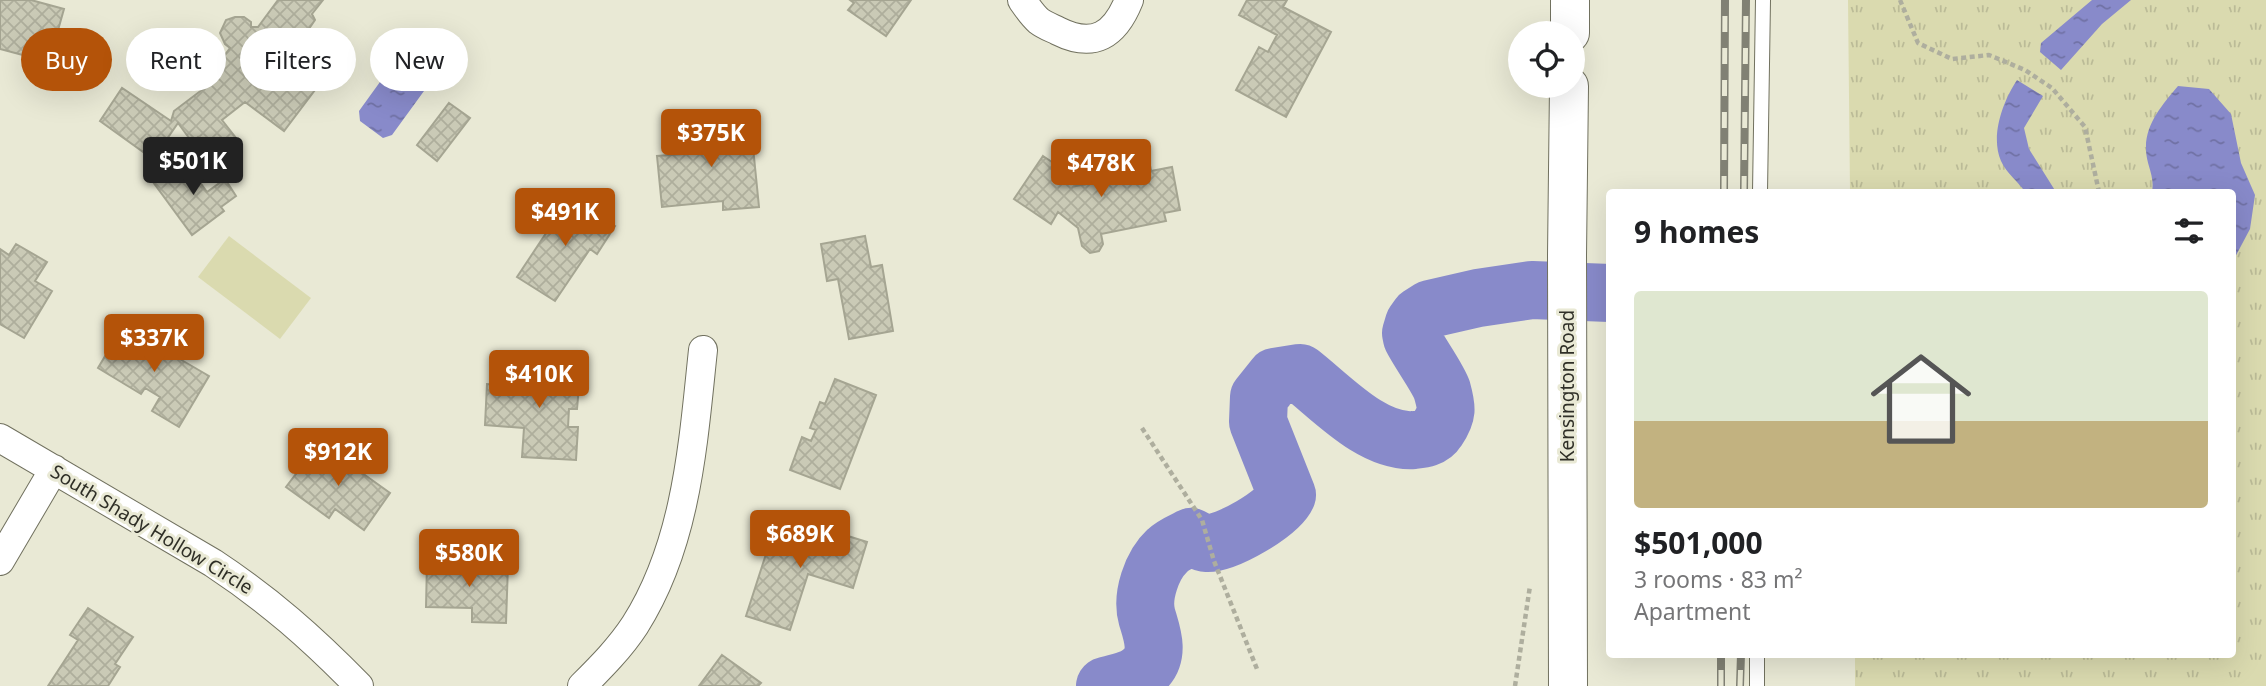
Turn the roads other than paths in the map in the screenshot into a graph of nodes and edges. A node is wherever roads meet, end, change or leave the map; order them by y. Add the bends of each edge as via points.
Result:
1 (1021, 0) edge
2 (1129, 0) edge
3 (1570, 0) edge
4 (1763, 0) edge
5 (1570, 21) edge
6 (1569, 98) edge
7 (1760, 189) edge
8 (703, 350) dead end
9 (0, 438) edge
10 (54, 469) junction
11 (0, 561) edge
12 (1757, 658) edge
13 (359, 686) edge
14 (582, 686) edge
15 (1568, 686) edge
16 (1757, 686) edge

1 - 2 street via 1040,22 1073,39 1107,34 1121,19
3 - 5 street
4 - 7 lane
6 - 15 street, Kensington Road
8 - 14 street via 691,461 667,561 634,626
9 - 10 street, South Shady Hollow Circle
10 - 11 street
10 - 13 street, South Shady Hollow Circle via 244,584 309,636
12 - 16 lane

